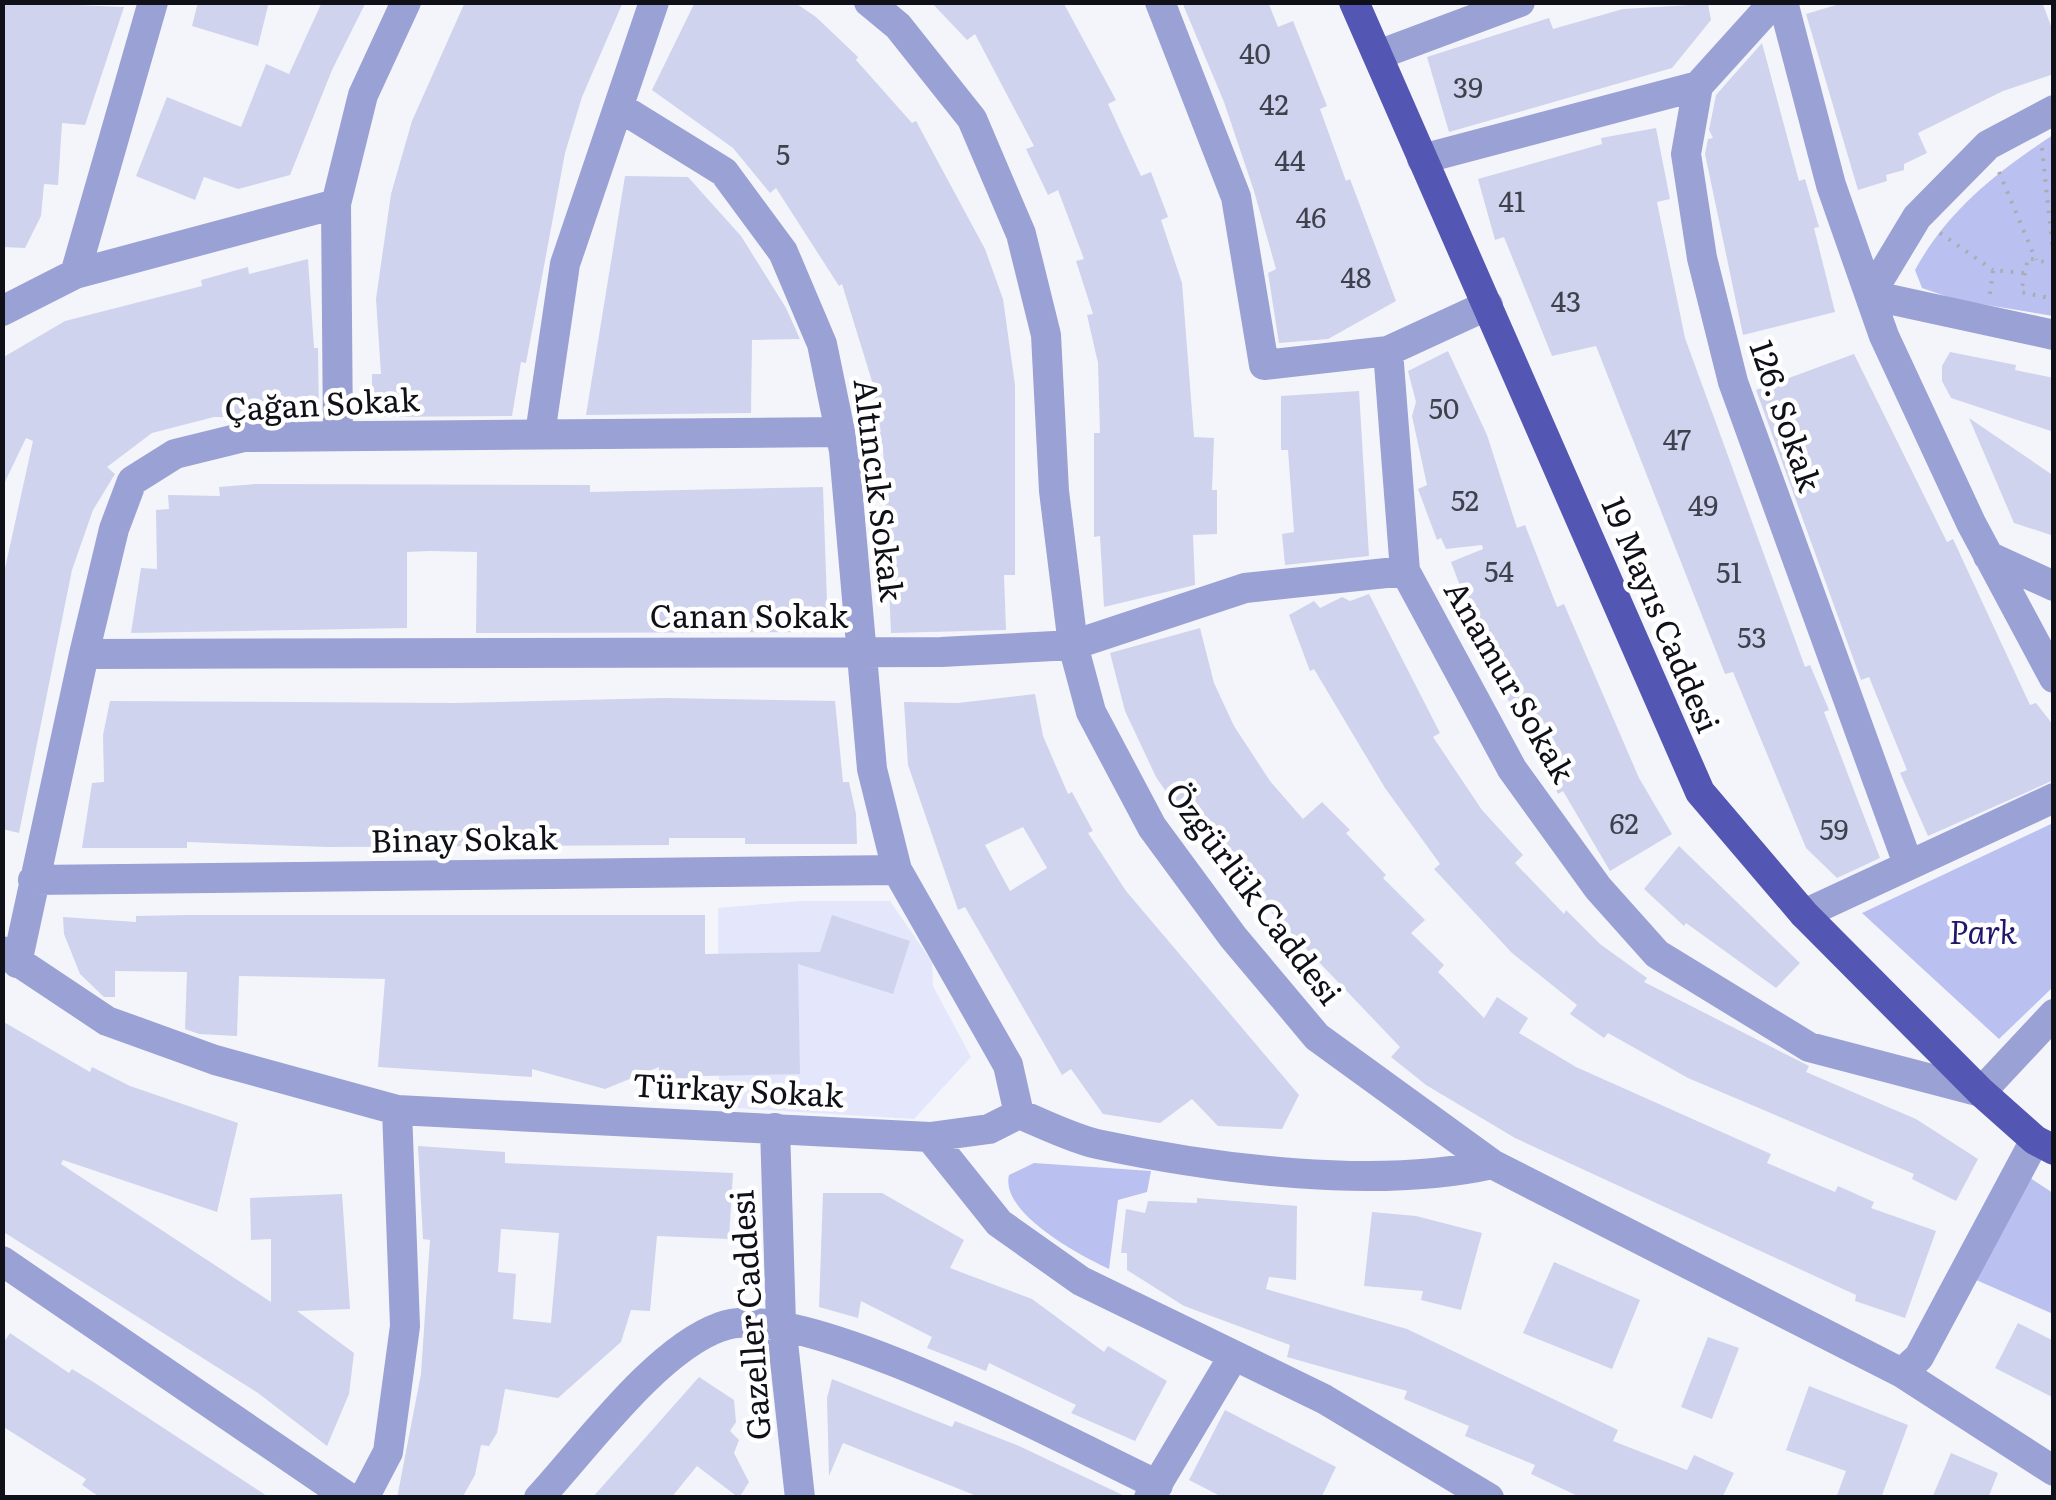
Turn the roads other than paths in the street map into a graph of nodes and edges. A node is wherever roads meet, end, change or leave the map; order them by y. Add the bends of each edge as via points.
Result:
1 (153, 2) edge
2 (406, 2) edge
3 (654, 2) edge
4 (868, 2) edge
5 (1160, 2) edge
6 (1354, 2) edge
7 (1774, 2) edge
8 (1783, 2) edge
9 (1508, 5) edge
10 (1378, 55) junction
11 (1698, 86) junction
12 (619, 107) junction
13 (2046, 114) edge
14 (1422, 158) junction
15 (336, 204) junction
16 (74, 274) junction
17 (1870, 296) junction
18 (1488, 305) junction
19 (2, 311) edge
20 (2054, 335) edge
21 (1388, 350) junction
22 (840, 432) junction
23 (540, 434) junction
24 (338, 436) junction
25 (1988, 556) junction
26 (1405, 571) junction
27 (2054, 586) edge
28 (1073, 644) junction
29 (863, 652) junction
30 (84, 654) junction
31 (2054, 678) edge
32 (2054, 798) edge
33 (1908, 864) junction
34 (897, 870) junction
35 (33, 880) junction
36 (1804, 914) junction
37 (10, 957) edge
38 (2054, 1014) edge
39 (1982, 1092) junction
40 (397, 1110) junction
41 (1019, 1114) junction
42 (775, 1128) junction
43 (930, 1137) junction
44 (2044, 1145) edge
45 (1492, 1164) junction
46 (2, 1261) edge
47 (781, 1324) junction
48 (1234, 1357) junction
49 (1902, 1373) junction
50 (2054, 1471) edge
51 (1153, 1491) edge
52 (349, 1498) edge
53 (364, 1498) edge
54 (539, 1498) edge
55 (800, 1498) edge
56 (1489, 1498) edge

1 - 16 street
2 - 15 street via 363,95
3 - 12 street
4 - 28 street, Özgürlük Caddesi via 898,26 972,119 1020,234 1046,336 1054,491
5 - 21 street via 1236,197 1264,365
6 - 10 main road, 19 Mayıs Caddesi
7 - 11 street
8 - 17 street via 1831,185
9 - 10 street
10 - 14 main road, 19 Mayıs Caddesi
11 - 14 street
11 - 33 street, 126. Sokak via 1686,154 1702,258 1733,382
12 - 22 street, Altıncık Sokak via 724,172 782,252 822,344
12 - 23 street via 564,264
13 - 17 street via 1988,145 1917,217
14 - 18 main road, 19 Mayıs Caddesi
15 - 16 street
15 - 24 street
16 - 19 street
17 - 20 street
17 - 25 street
18 - 21 street
18 - 36 main road, 19 Mayıs Caddesi via 1700,792
21 - 26 street, Anamur Sokak
22 - 23 street, Çağan Sokak
22 - 29 street, Altıncık Sokak
23 - 24 street, Çağan Sokak
24 - 30 street, Çağan Sokak via 244,437 175,454 132,482
25 - 27 street
25 - 31 street
26 - 28 street, Canan Sokak via 1245,588
26 - 39 street, Anamur Sokak via 1512,769 1598,888 1657,954 1809,1047
28 - 29 street, Canan Sokak
28 - 45 street, Özgürlük Caddesi via 1091,712 1152,828 1233,937 1317,1037
29 - 30 street, Canan Sokak
29 - 34 street, Altıncık Sokak via 872,769
30 - 35 street, Çağan Sokak
32 - 33 street
33 - 36 street
34 - 35 street, Binay Sokak
34 - 41 street, Altıncık Sokak via 1008,1065
35 - 37 street, Çağan Sokak
36 - 39 main road, 19 Mayıs Caddesi
37 - 40 street, Türkay Sokak via 106,1021 215,1060
38 - 39 street
39 - 44 main road, 19 Mayıs Caddesi
40 - 42 street, Türkay Sokak
40 - 53 street via 405,1326 388,1452
41 - 43 street, Türkay Sokak via 989,1129
41 - 45 street via 1094,1144 1286,1172 1445,1175
42 - 43 street, Türkay Sokak
42 - 47 street, Gazeller Caddesi
43 - 48 street via 999,1223 1081,1281
44 - 49 street via 1919,1357
45 - 49 street, Özgürlük Caddesi
46 - 52 street
47 - 51 street via 860,1346
47 - 54 street via 723,1325 676,1349
47 - 55 street, Gazeller Caddesi
48 - 51 street
48 - 56 street via 1324,1399
49 - 50 street, Özgürlük Caddesi

